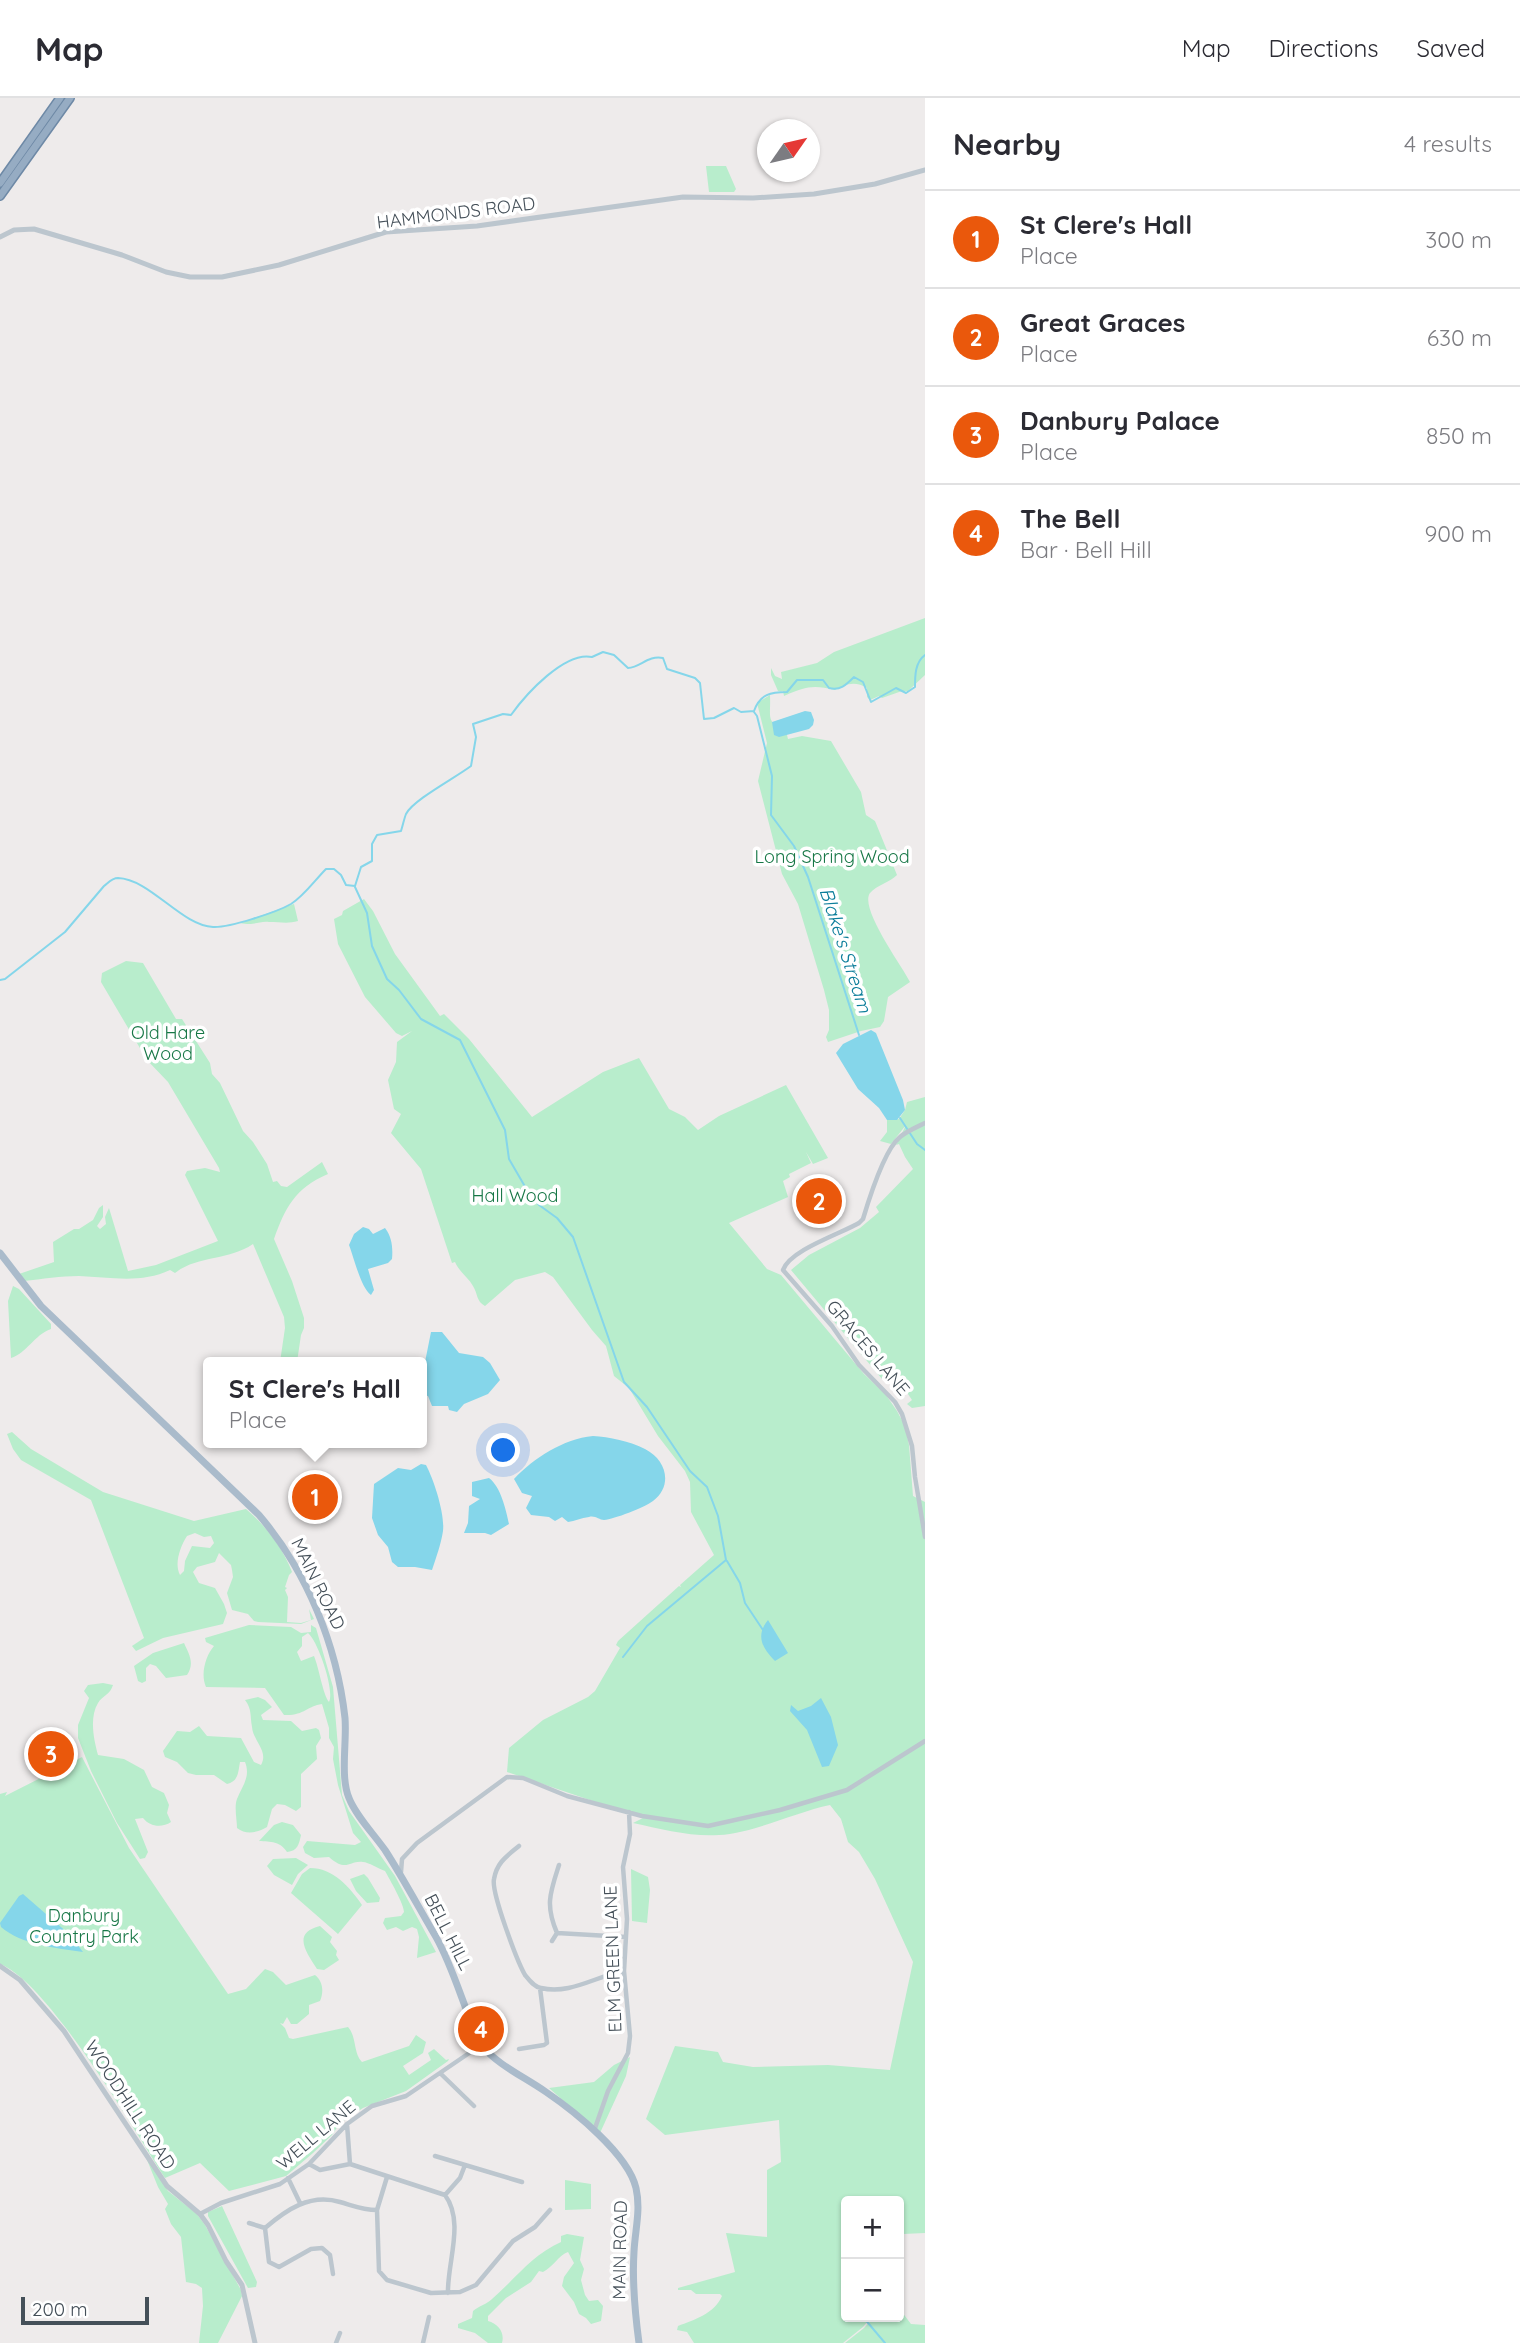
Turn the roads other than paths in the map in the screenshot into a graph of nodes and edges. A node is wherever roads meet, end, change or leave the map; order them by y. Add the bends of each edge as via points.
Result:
1 (61, 98) edge
2 (70, 98) edge
3 (925, 170) edge
4 (0, 183) edge
5 (0, 196) edge
6 (0, 237) edge
7 (925, 1123) edge
8 (0, 1253) edge
9 (925, 1537) edge
10 (925, 1741) edge
11 (629, 1812) junction
12 (642, 1816) junction
13 (629, 1820) junction
14 (519, 1846) dead end
15 (402, 1859) junction
16 (391, 1860) junction
17 (559, 1865) dead end
18 (401, 1876) junction
19 (557, 1933) junction
20 (626, 1937) junction
21 (552, 1941) dead end
22 (0, 1966) edge
23 (624, 1971) junction
24 (540, 1988) junction
25 (481, 2045) junction
26 (519, 2049) dead end
27 (440, 2073) junction
28 (474, 2106) dead end
29 (347, 2124) junction
30 (593, 2131) junction
31 (435, 2156) dead end
32 (309, 2164) junction
33 (350, 2164) junction
34 (465, 2165) junction
35 (387, 2177) junction
36 (288, 2178) junction
37 (522, 2182) dead end
38 (445, 2195) junction
39 (300, 2203) junction
40 (377, 2210) junction
41 (550, 2210) dead end
42 (200, 2214) junction
43 (249, 2223) dead end
44 (265, 2228) junction
45 (333, 2274) dead end
46 (448, 2293) junction
47 (429, 2317) dead end
48 (340, 2333) dead end
49 (255, 2343) edge
50 (336, 2343) edge
51 (423, 2343) edge
52 (639, 2343) edge

1 - 4 highway
2 - 5 highway
3 - 6 street, HAMMONDS ROAD via 814,194 682,197 477,226 386,232 236,276 190,277 166,272 34,229 14,230
7 - 9 street, GRACES LANE via 900,1136 892,1146 862,1221 806,1250 783,1270 902,1414 912,1446
8 - 16 main road, MAIN ROAD via 41,1306 274,1532 301,1577 328,1641 344,1715 349,1798
10 - 12 street via 847,1790 780,1810 708,1826
11 - 12 street
11 - 13 street, ELM GREEN LANE
11 - 15 street via 507,1777
12 - 13 street
13 - 20 street, ELM GREEN LANE via 623,1867
14 - 24 street via 498,1863 493,1882 525,1974
15 - 16 street
15 - 18 street
16 - 18 main road, BELL HILL
17 - 19 street via 550,1892 549,1915
18 - 25 main road, BELL HILL via 449,1962
19 - 20 street
19 - 21 street
20 - 23 street, ELM GREEN LANE
22 - 42 street, WOODHILL ROAD via 20,1980 64,2031 167,2186
23 - 24 street via 562,1990
23 - 30 street, ELM GREEN LANE via 628,2053
24 - 26 street via 547,2043
25 - 27 street, WELL LANE
25 - 30 main road, BELL HILL
27 - 28 street
27 - 29 street, WELL LANE via 406,2096 372,2106
29 - 32 street, WELL LANE
29 - 33 street
30 - 52 main road, MAIN ROAD via 624,2163 636,2189 639,2217 634,2285
31 - 34 street
32 - 33 street via 320,2170
32 - 36 street, WELL LANE
33 - 35 street
34 - 37 street
34 - 38 street
35 - 38 street
35 - 40 street
36 - 39 street
36 - 42 street, WELL LANE
38 - 46 street via 455,2243
39 - 40 street via 338,2201
39 - 44 street
40 - 46 street via 382,2276 431,2293
41 - 46 street via 513,2241 476,2285
42 - 49 street, WOODHILL ROAD via 242,2285
43 - 44 street
44 - 45 street via 269,2262 274,2266 322,2248 330,2255
47 - 51 street
48 - 50 street

